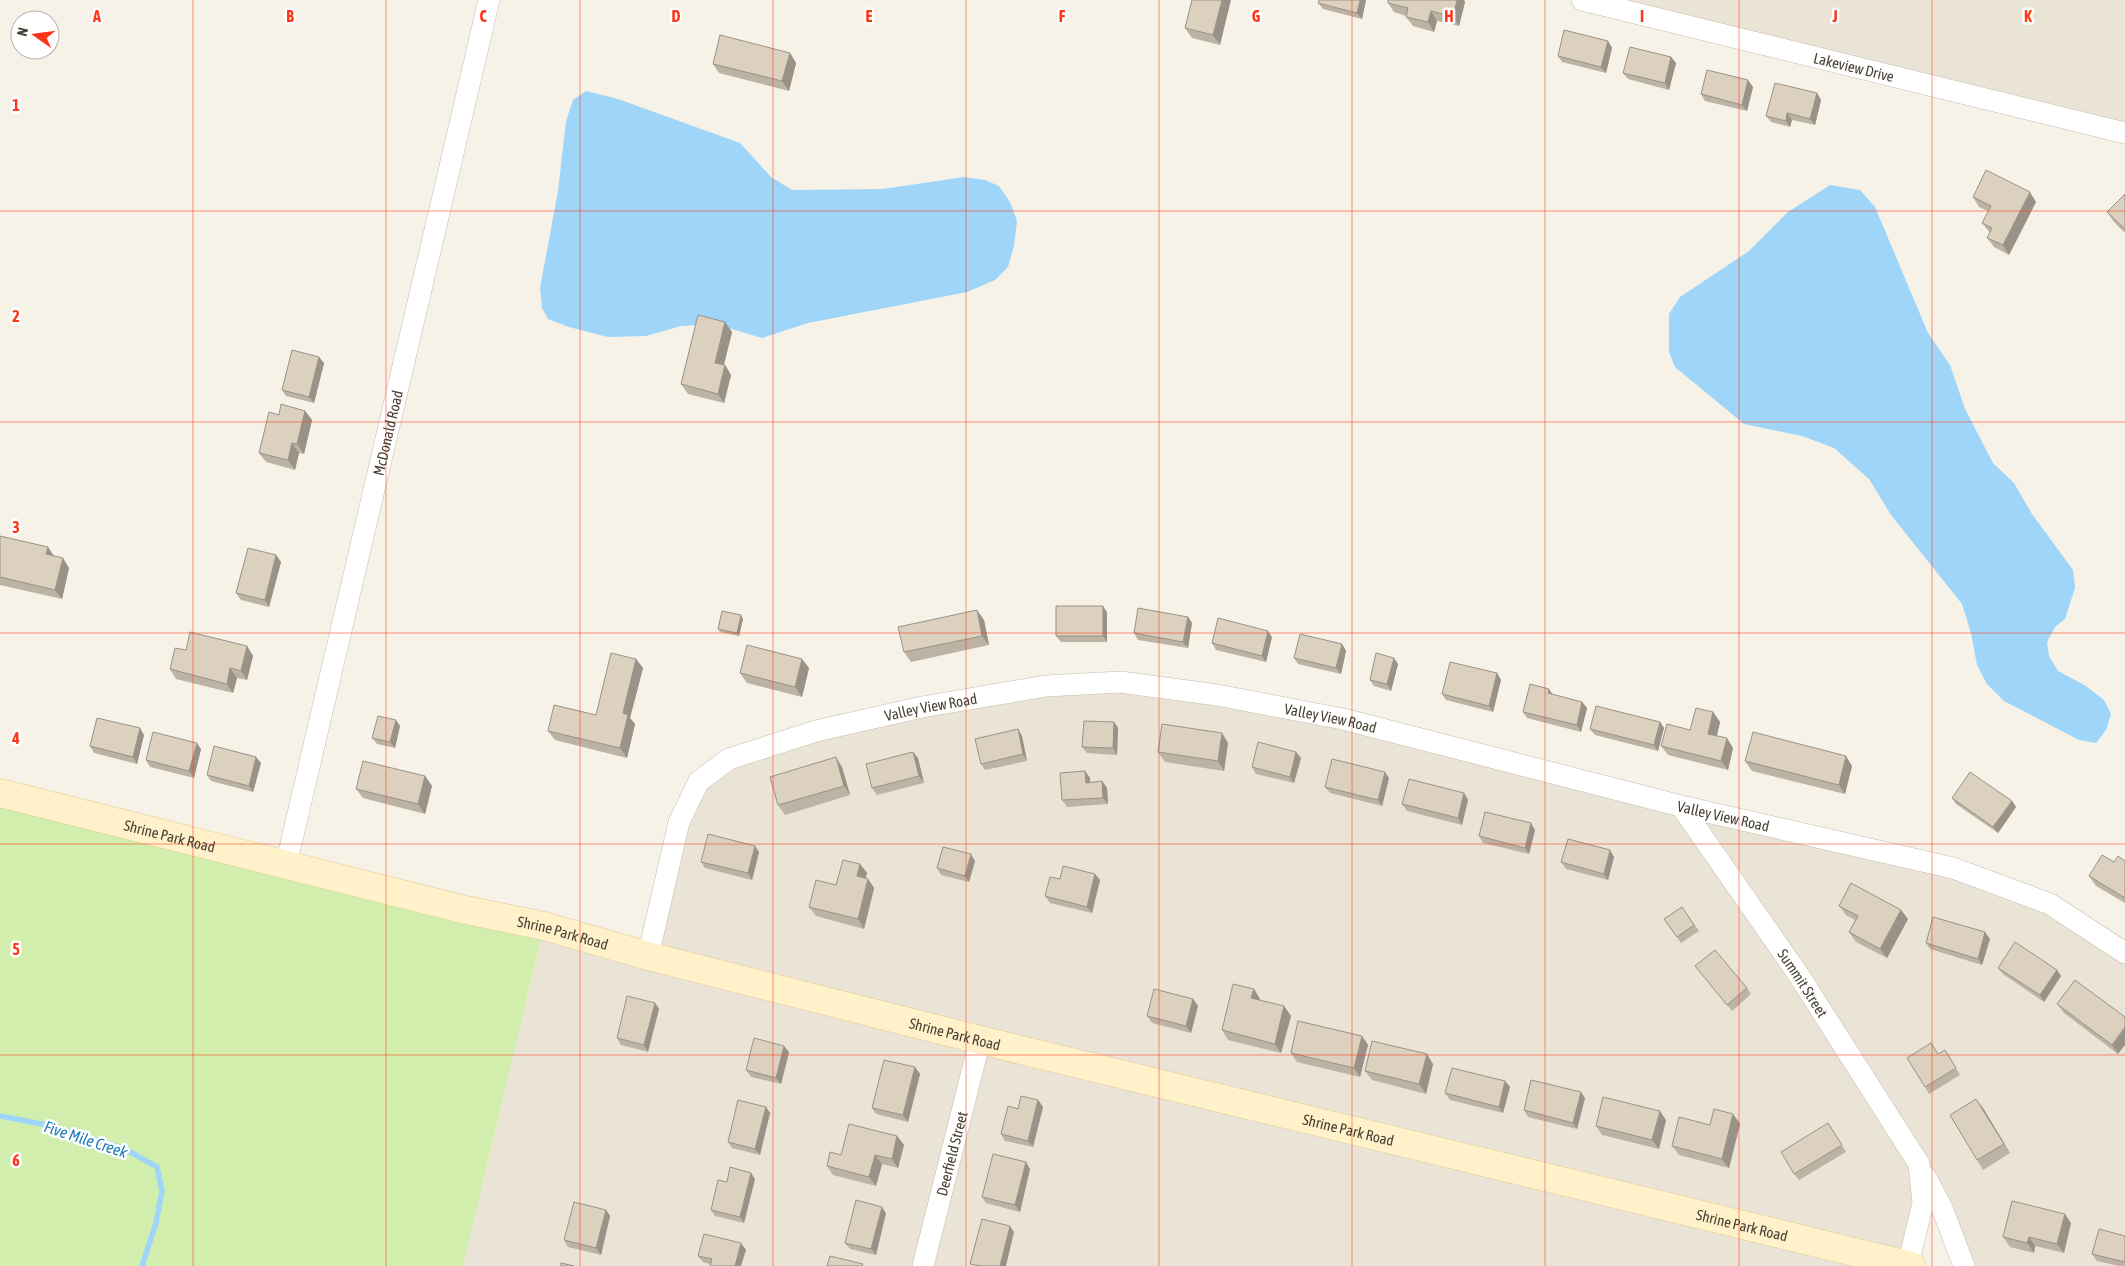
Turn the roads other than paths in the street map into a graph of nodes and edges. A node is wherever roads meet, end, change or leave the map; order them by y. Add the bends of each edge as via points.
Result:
1 (489, 0) edge
2 (1582, 0) edge
3 (2125, 133) edge
4 (0, 793) edge
5 (1681, 806) junction
6 (286, 865) junction
7 (2125, 953) edge
8 (648, 956) junction
9 (980, 1040) junction
10 (1919, 1164) junction
11 (923, 1266) edge
12 (1910, 1266) edge
13 (1964, 1266) edge

1 - 6 street, McDonald Road
2 - 3 street, Lakeview Drive
4 - 6 street, Shrine Park Road
5 - 7 street, Valley View Road via 1953,868 2050,904
5 - 8 street, Valley View Road via 1343,719 1217,695 1120,682 1046,686 912,709 816,731 729,759 699,781 679,822
5 - 10 street, Summit Street via 1798,974
6 - 8 street, Shrine Park Road via 544,926
8 - 9 street, Shrine Park Road
9 - 11 street, Deerfield Street
9 - 12 street, Shrine Park Road
10 - 12 street, Summit Street via 1923,1202
10 - 13 street, Summit Street via 1942,1208

